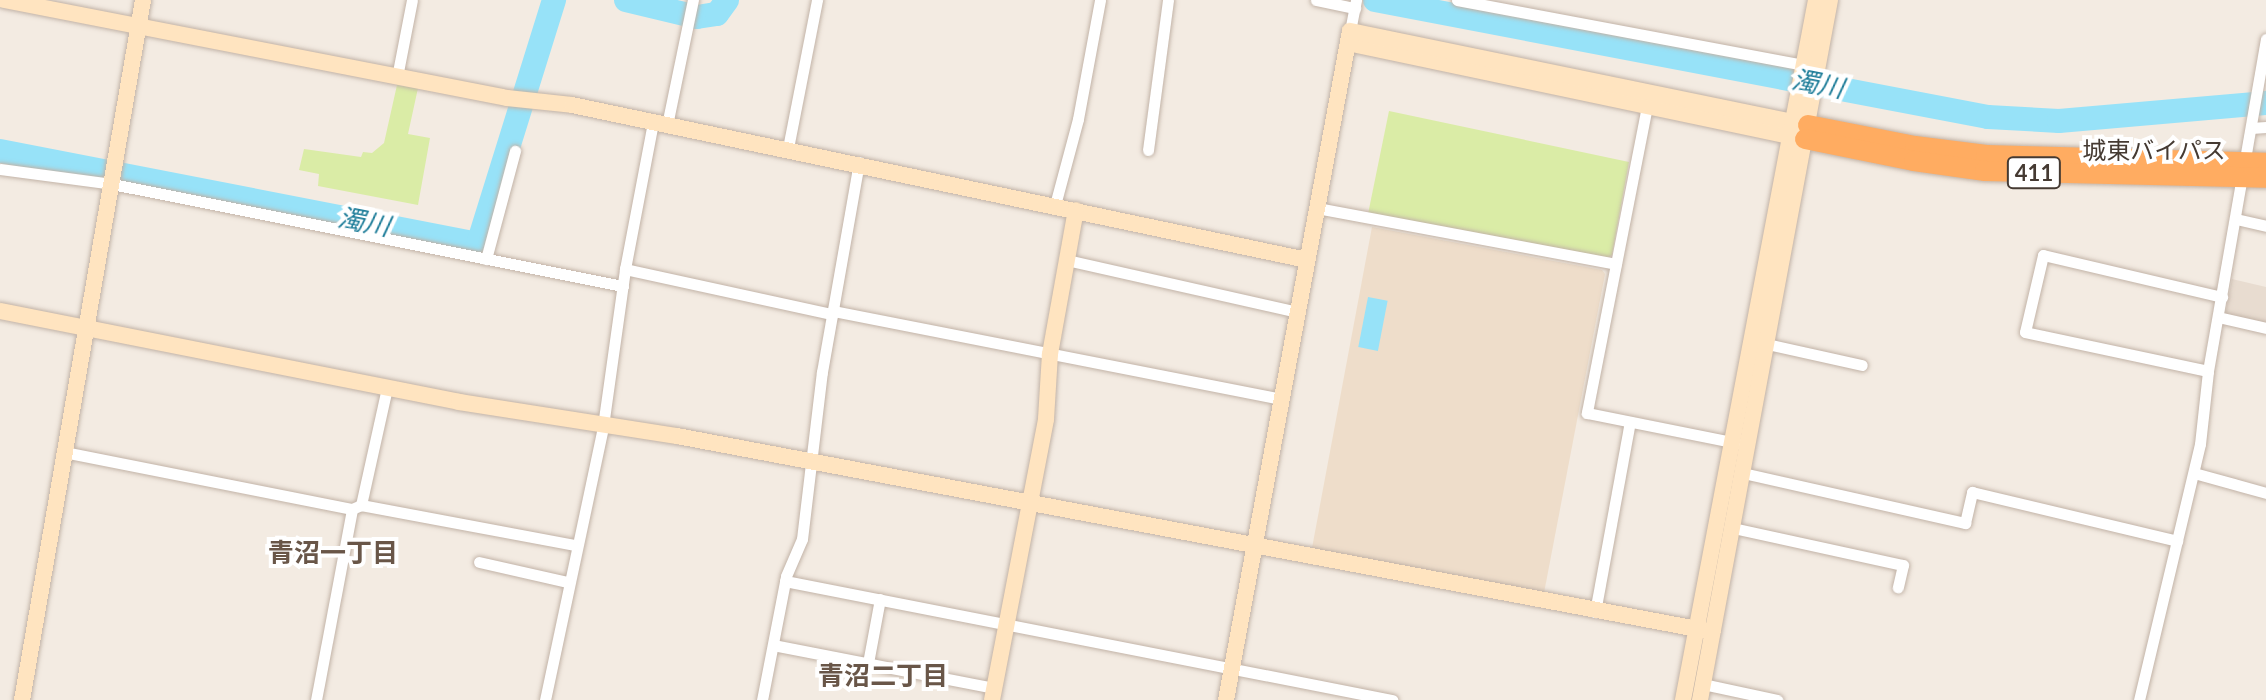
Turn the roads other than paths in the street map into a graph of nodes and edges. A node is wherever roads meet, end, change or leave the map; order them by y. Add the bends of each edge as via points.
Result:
1 (4, 0) edge
2 (143, 0) edge
3 (412, 0) edge
4 (817, 0) edge
5 (1100, 0) edge
6 (1168, 0) edge
7 (1316, 0) edge
8 (1457, 0) edge
9 (1543, 0) edge
10 (1816, 0) edge
11 (1830, 0) edge
12 (693, 3) edge
13 (1355, 5) edge
14 (1541, 14) junction
15 (138, 25) junction
16 (1349, 37) junction
17 (2266, 39) edge
18 (1811, 66) junction
19 (397, 77) junction
20 (1648, 100) junction
21 (660, 124) junction
22 (2266, 127) edge
23 (2251, 128) junction
24 (1799, 130) junction
25 (788, 148) junction
26 (1148, 150) dead end
27 (515, 151) dead end
28 (859, 162) junction
29 (2252, 167) edge
30 (0, 169) edge
31 (2266, 178) edge
32 (112, 184) junction
33 (1055, 205) junction
34 (1317, 208) junction
35 (1076, 210) junction
36 (2236, 219) junction
37 (2266, 226) edge
38 (486, 259) junction
39 (1067, 260) junction
40 (1307, 260) junction
41 (1616, 264) junction
42 (625, 269) junction
43 (623, 286) junction
44 (2222, 297) junction
45 (0, 311) edge
46 (833, 312) junction
47 (1297, 312) junction
48 (2218, 317) junction
49 (88, 328) junction
50 (2266, 328) edge
51 (1767, 344) junction
52 (1050, 354) junction
53 (1862, 365) dead end
54 (2208, 371) junction
55 (387, 388) junction
56 (1282, 399) junction
57 (1630, 422) junction
58 (603, 426) junction
59 (1740, 444) junction
60 (64, 452) junction
61 (811, 463) junction
62 (1743, 473) junction
63 (2194, 473) junction
64 (2266, 493) edge
65 (1030, 505) junction
66 (356, 507) junction
67 (1733, 528) junction
68 (2177, 541) junction
69 (575, 545) junction
70 (1253, 547) junction
71 (479, 562) dead end
72 (785, 581) junction
73 (567, 582) junction
74 (1898, 587) dead end
75 (880, 599) junction
76 (1595, 612) junction
77 (1007, 623) junction
78 (1704, 632) junction
79 (773, 645) junction
80 (868, 663) junction
81 (1232, 669) junction
82 (1702, 692) edge
83 (994, 694) edge
84 (22, 700) edge
85 (316, 700) edge
86 (545, 700) edge
87 (762, 700) edge
88 (1226, 700) edge
89 (1392, 700) edge
90 (1683, 700) edge
91 (1777, 700) edge
92 (2139, 700) edge

1 - 15 street
2 - 15 street
3 - 19 street
4 - 25 street
5 - 33 street via 1078,119
6 - 26 street
7 - 13 street
8 - 14 street
9 - 14 street
10 - 18 street
11 - 18 street
12 - 21 street
13 - 16 street
14 - 18 street
15 - 19 street
15 - 32 street
16 - 20 street
16 - 34 street
17 - 23 street
18 - 24 street
19 - 21 street
20 - 24 street
20 - 41 street
21 - 25 street
21 - 42 street
22 - 23 street
23 - 29 street
24 - 29 highway, 城東バイパス / 411 via 1986,155
24 - 51 street
24 - 59 street
25 - 28 street
27 - 38 street
28 - 33 street
28 - 46 street
29 - 31 highway, 城東バイパス / 411
29 - 36 street
30 - 32 street
32 - 38 street
32 - 49 street
33 - 35 street
34 - 40 street
34 - 41 street
35 - 39 street
35 - 40 street
36 - 37 street
36 - 44 street
38 - 43 street
39 - 47 street
39 - 52 street
40 - 47 street
41 - 57 street via 1587,413
42 - 43 street
42 - 46 street
43 - 58 street
44 - 48 street
44 - 54 street via 2043,255 2025,332
45 - 49 street
46 - 52 street
46 - 61 street
47 - 56 street
48 - 50 street
48 - 54 street
49 - 55 street
49 - 60 street
51 - 53 street
51 - 59 street
52 - 56 street
52 - 65 street via 1046,419
54 - 63 street
55 - 58 street
55 - 66 street
56 - 70 street
57 - 59 street
57 - 76 street
58 - 61 street
58 - 69 street
59 - 62 street
59 - 78 street
60 - 66 street
60 - 84 street
61 - 65 street
61 - 72 street via 802,539
62 - 67 street
62 - 68 street via 1965,523 1972,492
63 - 64 street
63 - 68 street
65 - 70 street
65 - 77 street
66 - 69 street
66 - 85 street
67 - 74 street via 1903,565
67 - 78 street
68 - 92 street
69 - 73 street
70 - 76 street
70 - 81 street
71 - 73 street
72 - 75 street
72 - 79 street
73 - 86 street
75 - 77 street
75 - 80 street
76 - 78 street
77 - 81 street
77 - 83 street
78 - 82 street
78 - 90 street
79 - 80 street
79 - 87 street
80 - 83 street
81 - 88 street
81 - 89 street
82 - 91 street

